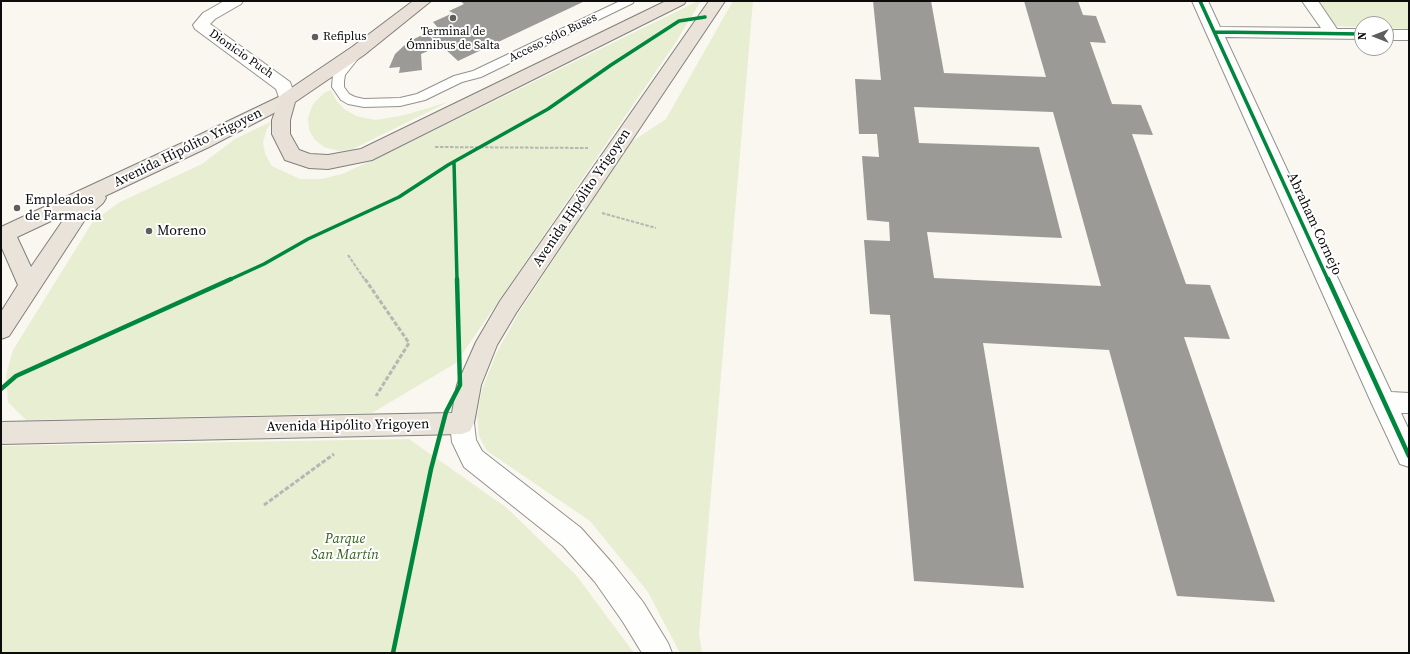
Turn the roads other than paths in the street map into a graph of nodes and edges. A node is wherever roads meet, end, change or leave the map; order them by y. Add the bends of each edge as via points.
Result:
1 (235, 1) edge
2 (423, 1) edge
3 (629, 1) edge
4 (678, 1) edge
5 (717, 1) edge
6 (1200, 1) edge
7 (1310, 1) edge
8 (1215, 32) junction
9 (1332, 33) junction
10 (1354, 34) edge
11 (1394, 34) edge
12 (1409, 35) edge
13 (358, 51) junction
14 (288, 100) junction
15 (116, 182) junction
16 (3, 235) edge
17 (29, 286) junction
18 (1, 330) edge
19 (1383, 402) junction
20 (1409, 403) edge
21 (462, 423) junction
22 (1, 434) edge
23 (1409, 456) edge
24 (658, 653) edge

1 - 14 street, Dionicio Puch via 209,16 201,25 284,86
2 - 13 highway, Avenida Hipólito Yrigoyen
3 - 13 lane, Acceso Sólo Buses via 477,74 452,93 404,112 377,111 345,97 338,87 339,74
4 - 14 highway, Avenida Hipólito Yrigoyen via 389,144 346,160 309,161 292,155 281,134 281,120
5 - 21 main road, Avenida Hipólito Yrigoyen via 510,304 487,342 469,385
6 - 8 street, Abraham Cornejo
7 - 9 street
8 - 9 street
8 - 19 street, Abraham Cornejo
9 - 10 street
11 - 12 street
13 - 14 highway, Avenida Hipólito Yrigoyen
14 - 15 main road, Avenida Hipólito Yrigoyen
15 - 16 main road, Avenida Hipólito Yrigoyen
15 - 17 main road via 79,212
16 - 17 main road
17 - 18 main road
19 - 20 street
19 - 23 street, Abraham Cornejo
21 - 22 main road, Avenida Hipólito Yrigoyen
21 - 24 street via 464,442 473,460 572,538 604,573 633,612

